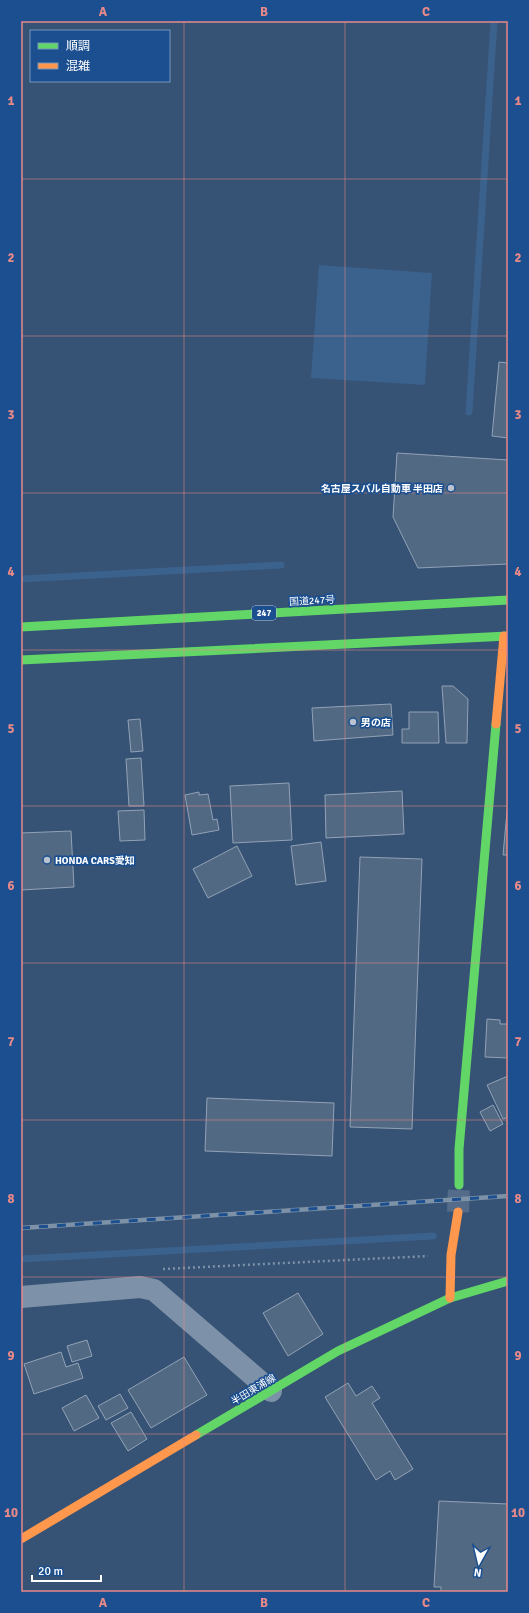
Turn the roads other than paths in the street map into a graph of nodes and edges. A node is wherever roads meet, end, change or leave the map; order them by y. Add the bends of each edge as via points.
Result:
1 (508, 600) edge
2 (21, 627) edge
3 (506, 636) edge
4 (21, 660) edge
5 (459, 1185) tunnel mouth
6 (458, 1212) tunnel mouth
7 (508, 1281) edge
8 (21, 1297) edge
9 (450, 1298) junction
10 (272, 1391) junction
11 (21, 1539) edge

1 - 2 main road, 国道247号 / 247
3 - 4 main road
3 - 5 main road via 459,1149
6 - 9 main road via 451,1255
7 - 9 main road, 半田東浦線
8 - 10 street via 140,1287 154,1290
9 - 10 main road, 半田東浦線 via 338,1351
10 - 11 main road, 半田東浦線

